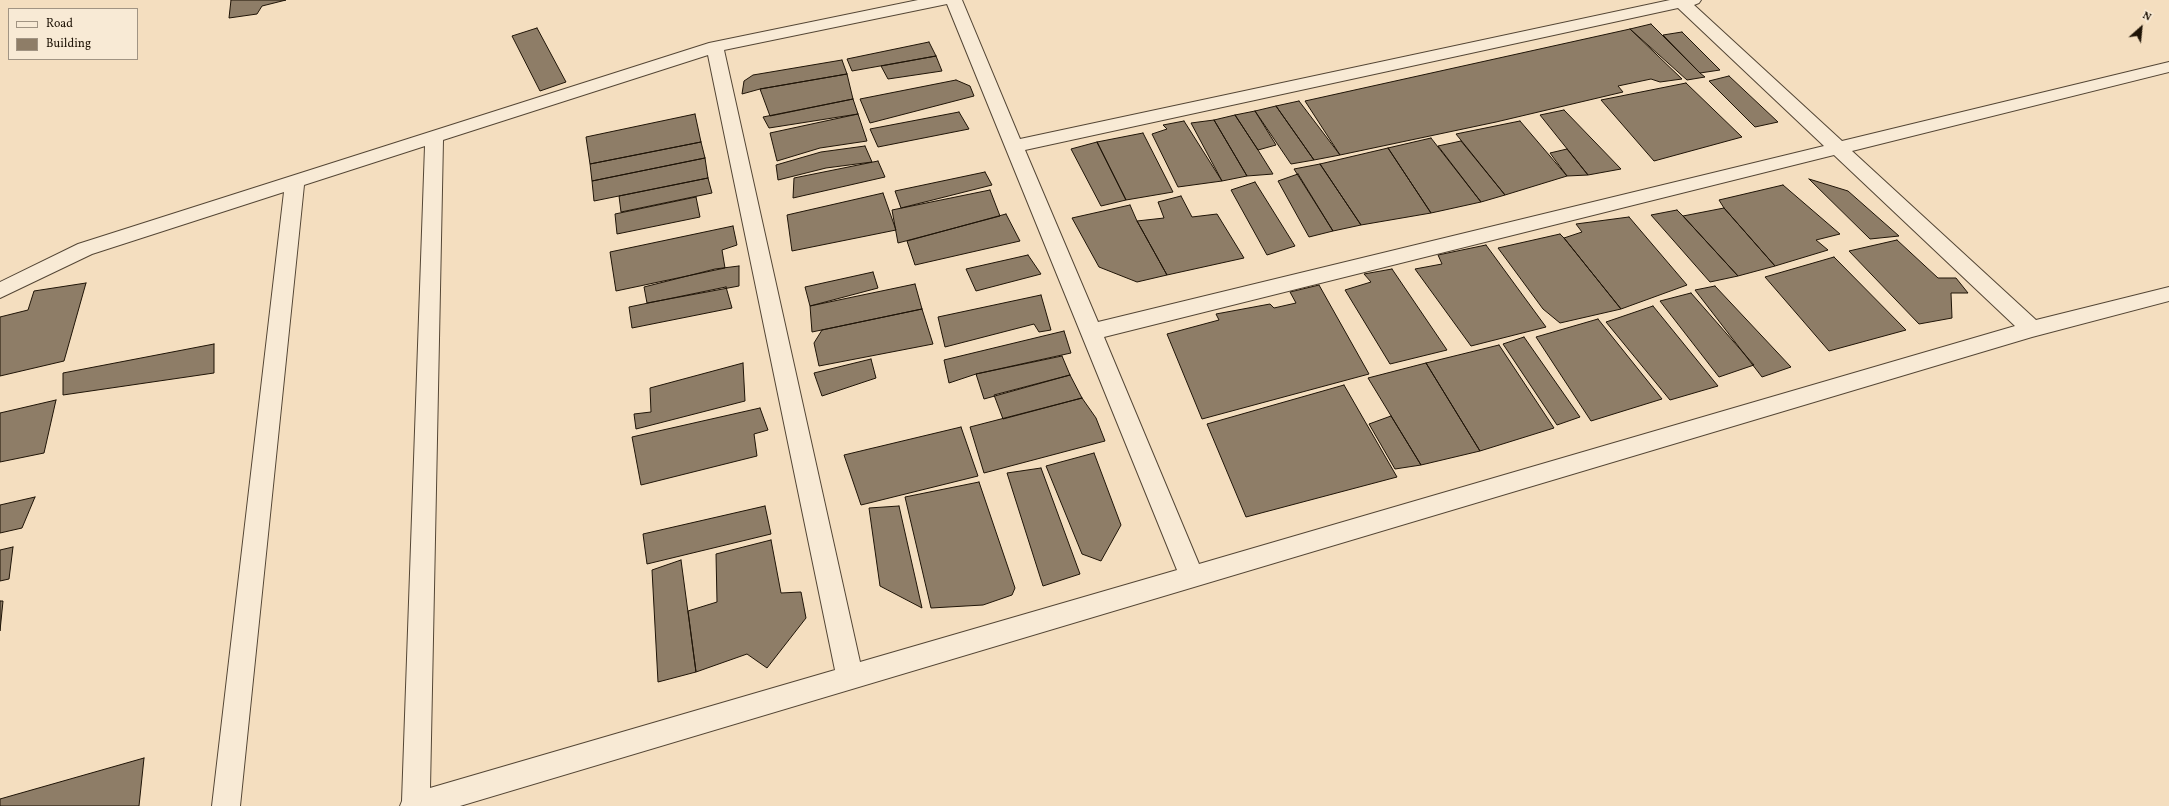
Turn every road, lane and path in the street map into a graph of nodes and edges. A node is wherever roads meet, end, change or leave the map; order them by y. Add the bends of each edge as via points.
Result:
1 (942, 0) edge
2 (954, 0) edge
3 (1685, 1) edge
4 (715, 47) junction
5 (2169, 67) edge
6 (434, 137) junction
7 (1015, 146) junction
8 (1838, 148) junction
9 (295, 182) junction
10 (0, 291) edge
11 (2169, 294) edge
12 (2032, 329) junction
13 (1091, 332) junction
14 (1192, 576) junction
15 (850, 677) junction
16 (226, 806) edge
17 (415, 806) edge

1 - 4 street
2 - 7 street
3 - 7 street
3 - 8 street
4 - 6 street
4 - 15 street
5 - 8 street
6 - 9 street
6 - 17 street
7 - 13 street
8 - 12 street
8 - 13 street
9 - 10 street via 85,249
9 - 16 street
11 - 12 street
12 - 14 street
13 - 14 street
14 - 15 street
15 - 17 street

